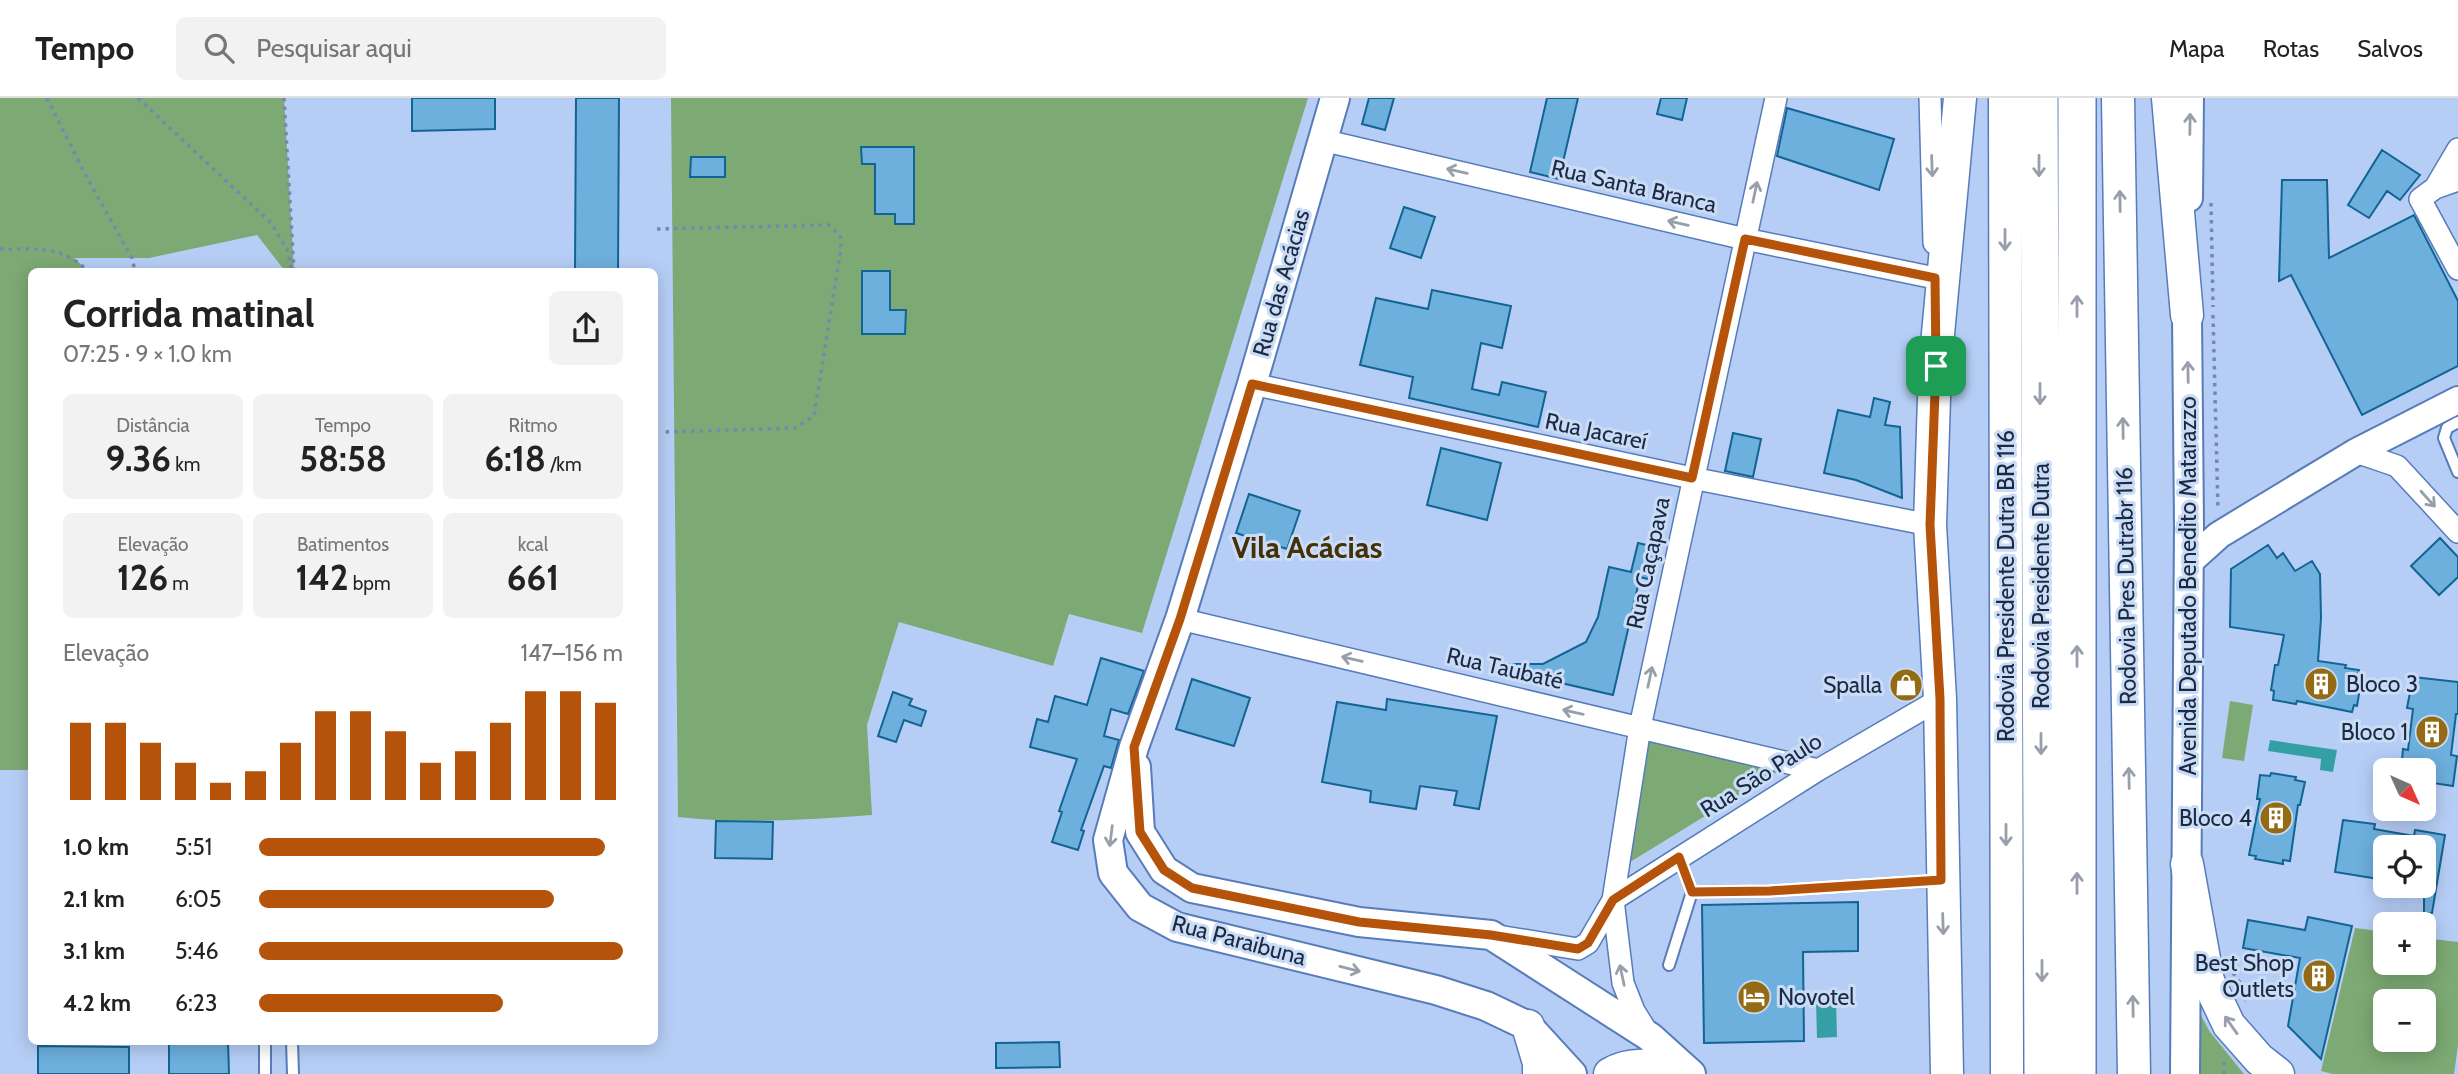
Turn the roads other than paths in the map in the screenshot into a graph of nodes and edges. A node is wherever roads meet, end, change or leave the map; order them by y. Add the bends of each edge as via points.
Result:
1 (1335, 98) edge
2 (1776, 98) edge
3 (1930, 98) edge
4 (1960, 98) edge
5 (2005, 98) edge
6 (2039, 98) edge
7 (2077, 98) edge
8 (2118, 98) edge
9 (2168, 98) edge
10 (2190, 98) edge
11 (1322, 139) junction
12 (2458, 149) edge
13 (2458, 180) edge
14 (2435, 188) junction
15 (1745, 239) junction
16 (2458, 269) edge
17 (1935, 278) junction
18 (2187, 315) junction
19 (1936, 366) junction
20 (1252, 384) junction
21 (2458, 400) edge
22 (2458, 422) edge
23 (2409, 426) junction
24 (2356, 452) junction
25 (2397, 466) junction
26 (2458, 472) edge
27 (1692, 478) junction
28 (1930, 525) junction
29 (2189, 525) junction
30 (2219, 525) junction
31 (2457, 530) edge
32 (2188, 563) junction
33 (1180, 619) junction
34 (1940, 699) junction
35 (1640, 727) junction
36 (1134, 747) junction
37 (1818, 770) junction
38 (1679, 857) junction
39 (2187, 864) junction
40 (1941, 880) junction
41 (1692, 892) junction
42 (1613, 900) junction
43 (1491, 935) junction
44 (1670, 965) dead end
45 (1528, 1026) junction
46 (1650, 1037) junction
47 (265, 1045) edge
48 (292, 1045) edge
49 (265, 1074) edge
50 (293, 1074) edge
51 (1539, 1074) edge
52 (1572, 1074) edge
53 (1610, 1074) edge
54 (1689, 1074) edge
55 (1947, 1074) edge
56 (2007, 1074) edge
57 (2043, 1074) edge
58 (2077, 1074) edge
59 (2134, 1074) edge
60 (2185, 1074) edge
61 (2278, 1074) edge

1 - 11 main road, Rua das Acácias
15 -> 2 street, Rua Caçapava
3 -> 17 street
4 - 19 main road
5 -> 56 main road, Rodovia Presidente Dutra BR 116
6 -> 57 highway, Rodovia Presidente Dutra
58 -> 7 highway, Rodovia Presidente Dutra
59 -> 8 main road, Rodovia Pres Dutrabr 116
9 - 18 main road
18 -> 10 street, Avenida Deputado Benedito Matarazzo
15 -> 11 street, Rua Santa Branca
11 - 20 main road, Rua das Acácias
12 - 14 street
13 - 14 street
14 - 16 street via 2420,199
15 - 17 street, Rua Santa Branca
15 - 27 street, Rua Caçapava
17 - 19 street
29 -> 18 main road, Avenida Deputado Benedito Matarazzo
19 - 28 main road
20 - 27 street, Rua Jacareí
20 - 33 main road, Rua das Acácias
21 - 23 street
22 - 26 lane via 2447,428 2444,438
23 - 24 street
23 - 25 street via 2400,443
24 - 25 street
24 - 30 street
25 -> 31 street
27 - 28 street, Rua Jacareí
35 -> 27 street, Rua Caçapava
28 - 34 main road
29 - 30 street via 2210,529
29 - 32 main road, Avenida Deputado Benedito Matarazzo
30 - 32 street
32 - 39 main road, Avenida Deputado Benedito Matarazzo
35 -> 33 street, Rua Taubaté
33 - 36 main road, Rua das Acácias
34 - 37 street, Rua São Paulo
34 - 40 main road
35 - 37 street, Rua Taubaté
35 - 42 street, Rua Caçapava
36 - 43 main road, Rua Paraibuna via 1140,832 1164,870 1192,888 1359,922
36 -> 45 main road, Rua Paraibuna via 1108,840 1113,873 1140,907 1177,928 1436,990
37 - 38 street, Rua São Paulo
38 - 41 lane
38 - 42 street, Rua São Paulo
39 - 60 main road, Avenida Deputado Benedito Matarazzo
61 -> 39 main road via 2229,1025 2208,981
40 - 41 lane
40 -> 55 main road
41 - 44 lane
42 - 43 street, Rua Paraibuna via 1588,943 1578,949
46 -> 42 street, Rua Caçapava via 1623,983
43 - 46 main road, Rua Paraibuna
45 - 51 main road
45 - 52 main road, Rua Paraibuna
46 - 54 main road, Rua Paraibuna
47 - 49 lane
48 - 50 lane
53 - 54 main road via 1650,1065

